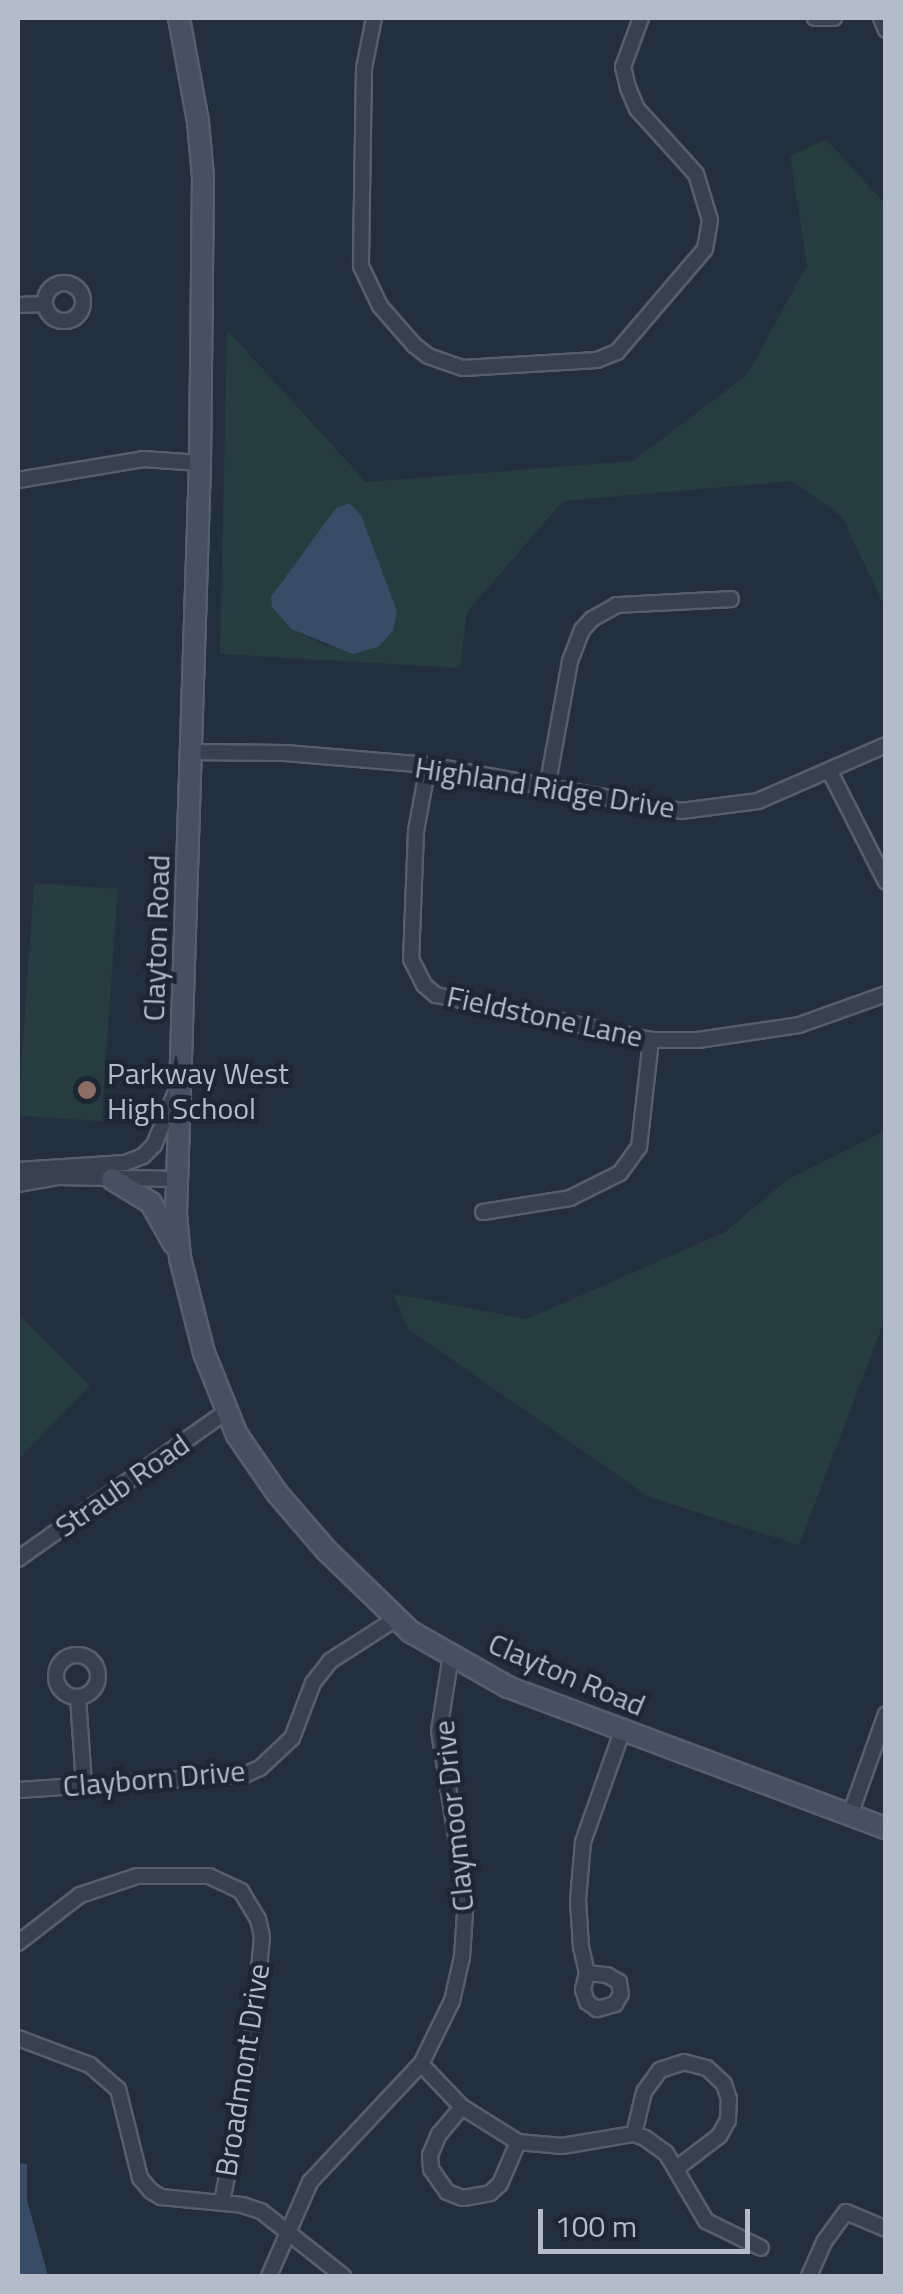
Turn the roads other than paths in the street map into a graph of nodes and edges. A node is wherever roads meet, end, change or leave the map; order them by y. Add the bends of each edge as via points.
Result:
1 (178, 18) edge
2 (374, 18) edge
3 (641, 18) edge
4 (816, 18) edge
5 (834, 18) edge
6 (881, 18) edge
7 (886, 30) edge
8 (45, 304) dead end
9 (18, 305) edge
10 (200, 463) junction
11 (18, 480) edge
12 (731, 599) dead end
13 (886, 744) edge
14 (192, 752) junction
15 (428, 765) junction
16 (830, 772) junction
17 (548, 788) junction
18 (886, 882) edge
19 (886, 994) edge
20 (651, 1040) junction
21 (180, 1084) junction
22 (18, 1170) edge
23 (112, 1179) junction
24 (177, 1179) junction
25 (18, 1184) edge
26 (483, 1212) dead end
27 (180, 1256) junction
28 (227, 1411) junction
29 (18, 1559) edge
30 (396, 1618) junction
31 (452, 1655) junction
32 (78, 1698) dead end
33 (886, 1714) edge
34 (622, 1732) junction
35 (84, 1786) junction
36 (18, 1790) edge
37 (850, 1816) junction
38 (886, 1828) edge
39 (18, 1943) edge
40 (588, 1972) dead end
41 (18, 2038) edge
42 (421, 2064) junction
43 (462, 2106) junction
44 (634, 2134) junction
45 (518, 2142) junction
46 (677, 2168) junction
47 (222, 2202) junction
48 (886, 2228) edge
49 (288, 2232) junction
50 (761, 2248) dead end
51 (268, 2276) edge
52 (343, 2276) edge
53 (809, 2276) edge

1 - 10 main road, Clayton Road via 203,176
2 - 3 street via 364,68 361,266 380,306 414,345 462,368 597,360 618,352 705,249 710,220 696,174 637,109 628,88 624,68
4 - 5 street
6 - 7 street
8 - 9 street
10 - 11 street via 143,459
10 - 14 main road, Clayton Road
12 - 17 street via 617,605 592,619 570,661
13 - 16 street, Highland Ridge Drive
14 - 15 street, Highland Ridge Drive
14 - 21 main road, Clayton Road
15 - 17 street, Highland Ridge Drive
15 - 20 street, Fieldstone Lane via 416,831 411,942 424,986 468,1004
16 - 17 street, Highland Ridge Drive via 758,801 697,810 649,808
16 - 18 street
19 - 20 street, Fieldstone Lane via 838,1015 752,1036
20 - 26 street via 640,1147 620,1173 570,1198
21 - 22 street via 154,1145 142,1156
21 - 24 main road, Clayton Road
23 - 24 street
23 - 25 street
23 - 27 main road via 151,1203
24 - 27 main road, Clayton Road
27 - 28 main road, Clayton Road via 204,1353
28 - 29 street, Straub Road
28 - 30 main road, Clayton Road via 277,1493
30 - 31 main road, Clayton Road
30 - 35 street, Clayborn Drive via 330,1661 313,1684 292,1738 260,1768 244,1776
31 - 34 main road, Clayton Road via 508,1687
31 - 42 street, Claymoor Drive via 440,1731 466,1900 462,1956 452,2001
32 - 35 street
33 - 37 street
34 - 37 main road, Clayton Road
34 - 40 street via 582,1842 578,1900
35 - 36 street, Clayborn Drive
37 - 38 main road, Clayton Road
39 - 47 street, Broadmont Drive via 80,1895 137,1876 209,1876 241,1891 262,1937 251,2054
41 - 47 street via 90,2065 118,2090 140,2178 151,2191
42 - 43 street
42 - 49 street, Claymoor Drive via 321,2167
43 - 45 street
43 - 45 street via 432,2146 431,2169 446,2192 463,2198 490,2193
44 - 45 street via 562,2146
44 - 46 street via 656,2144
44 - 46 street via 644,2092 660,2070 684,2062 707,2068 724,2084 728,2120 719,2136
46 - 50 street via 706,2220
47 - 49 street via 261,2211
48 - 53 street via 846,2212
49 - 51 street, Claymoor Drive
49 - 52 street

